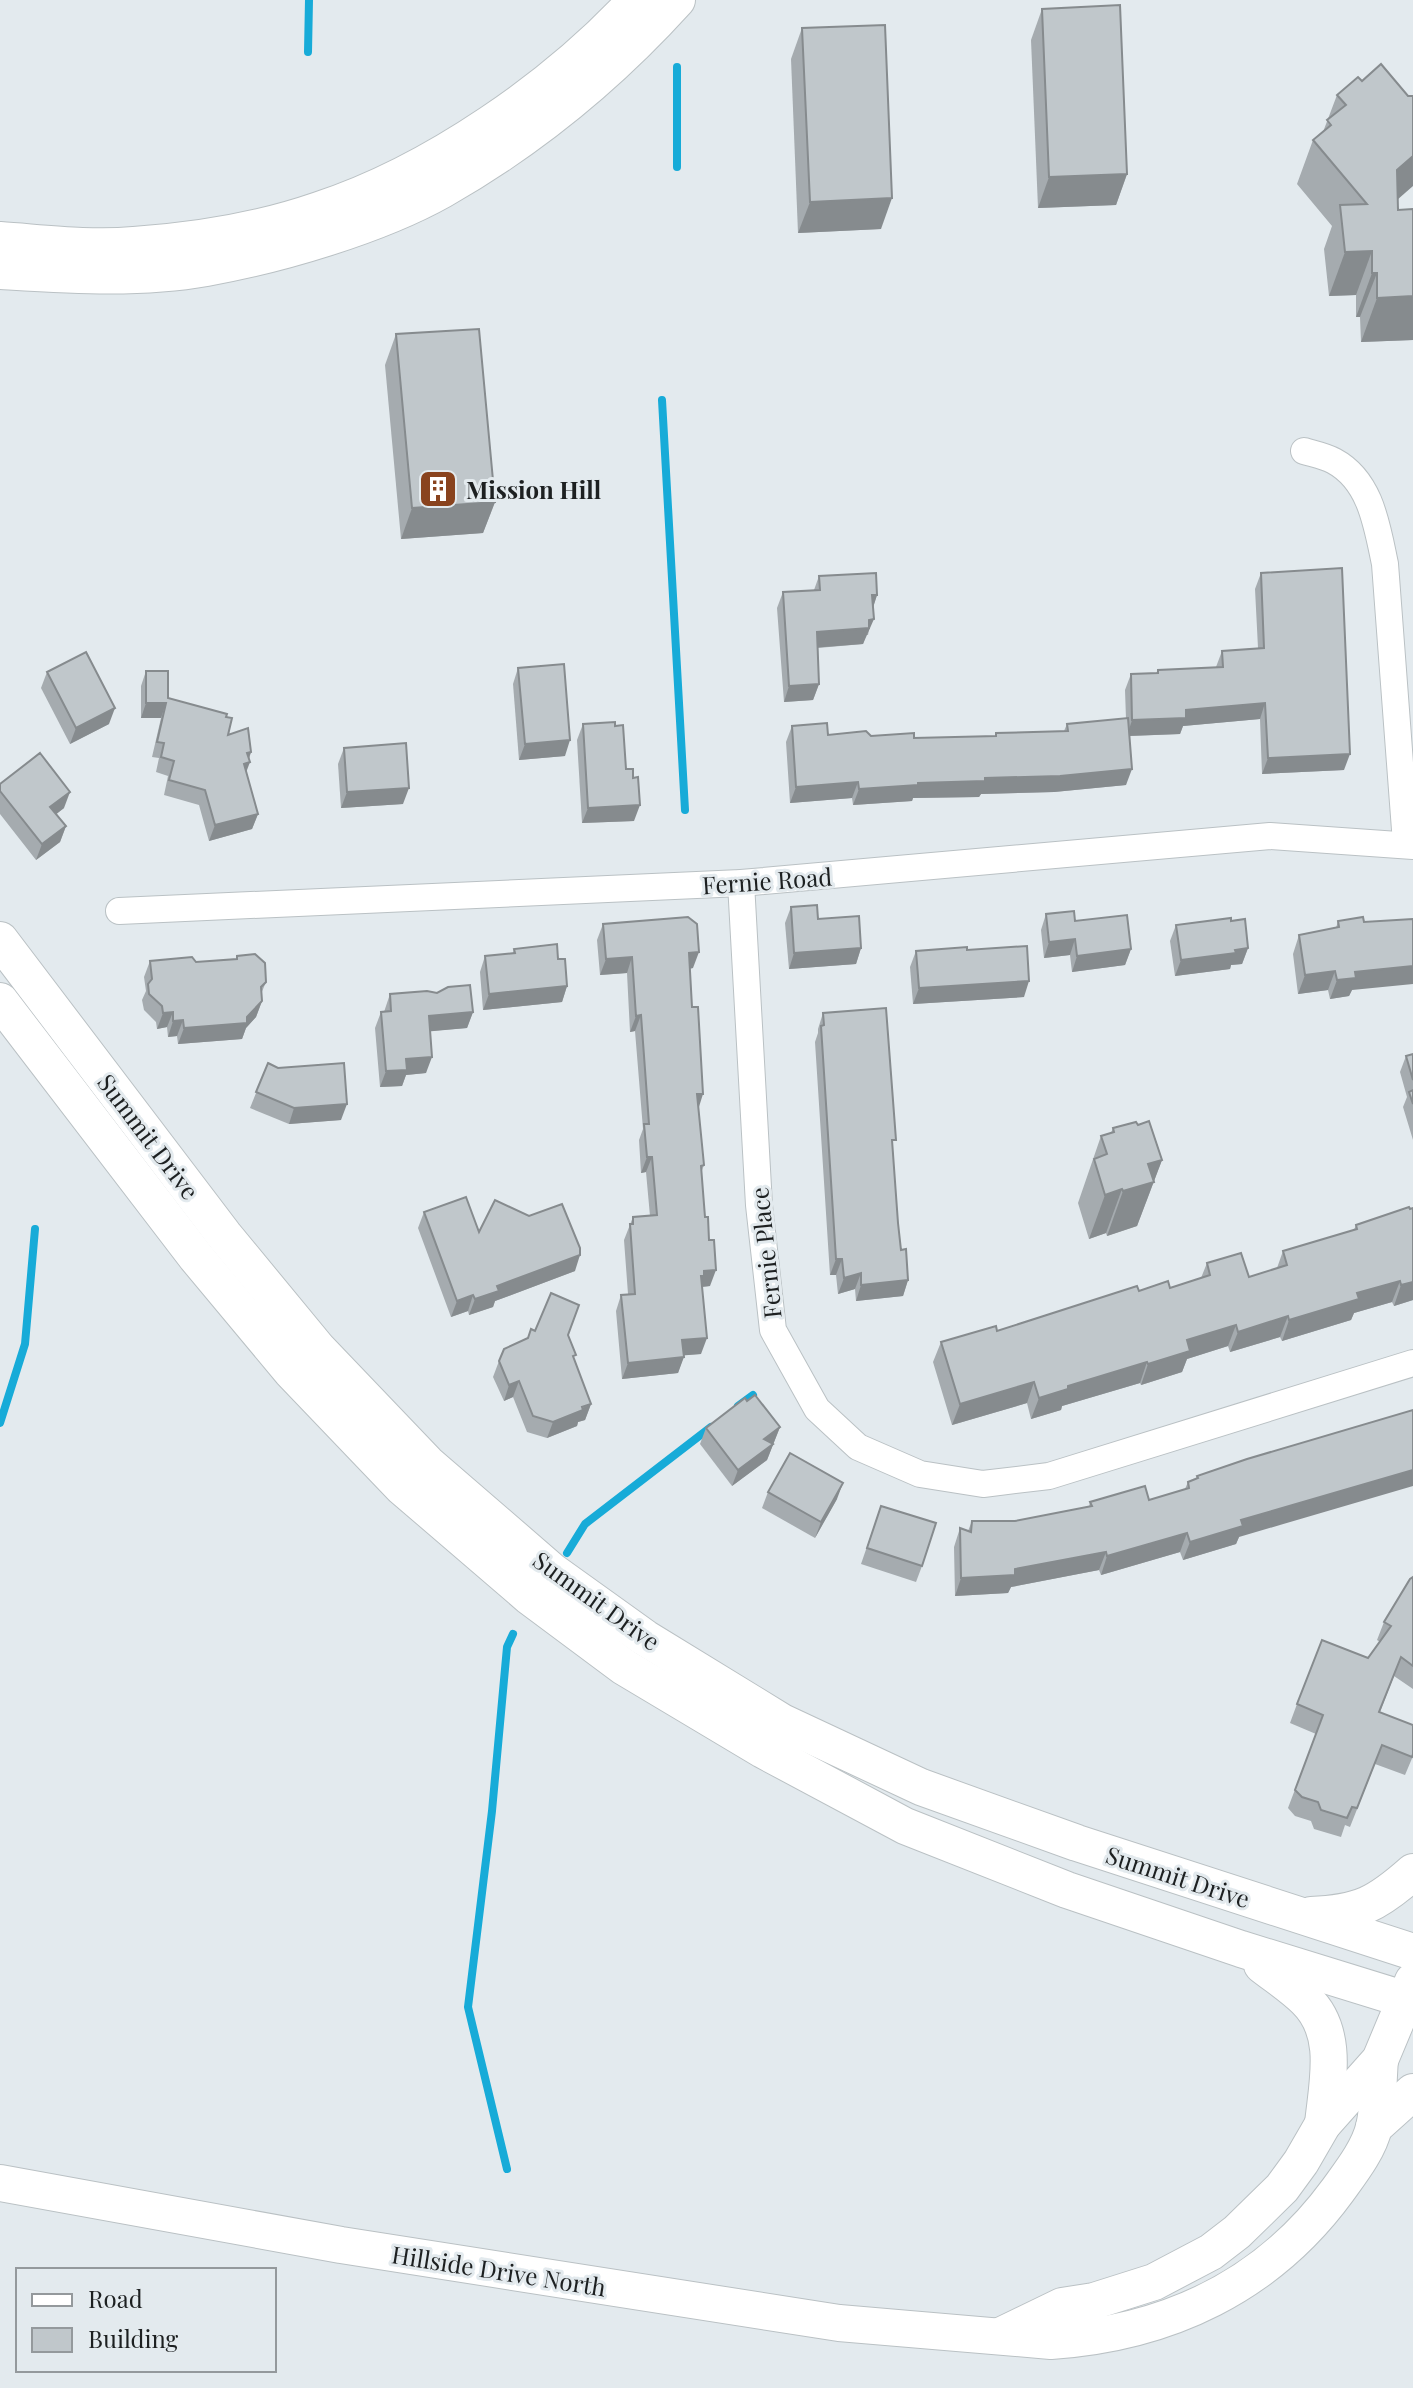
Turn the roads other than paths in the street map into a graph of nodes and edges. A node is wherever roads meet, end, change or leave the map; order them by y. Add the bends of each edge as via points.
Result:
1 (636, 0) edge
2 (677, 0) edge
3 (0, 240) edge
4 (0, 271) edge
5 (1304, 451) dead end
6 (1410, 844) edge
7 (741, 883) junction
8 (119, 911) dead end
9 (0, 940) edge
10 (0, 1001) edge
11 (1413, 1363) edge
12 (1413, 1872) edge
13 (1299, 1916) junction
14 (1241, 1949) junction
15 (1413, 1952) edge
16 (1411, 1994) edge
17 (1380, 2060) junction
18 (1413, 2092) edge
19 (1323, 2124) junction
20 (1374, 2127) junction
21 (0, 2183) edge
22 (1001, 2336) junction

1 - 3 main road via 569,64 512,108 425,163 318,211 132,246
2 - 4 main road via 642,39 547,121 441,191 381,219 206,268 137,275
5 - 6 street via 1333,460 1354,476 1367,495 1379,533
6 - 7 street, Fernie Road via 1270,836
7 - 8 street, Fernie Road
7 - 11 street, Fernie Place via 759,1205 773,1330 817,1409 858,1447 920,1474 983,1484 1049,1476
9 - 13 main road, Summit Drive via 224,1235 318,1349 427,1463 553,1572 645,1638 782,1722 921,1787
10 - 14 main road, Summit Drive via 196,1257 291,1371 402,1487 530,1597 624,1667 905,1826 1067,1890
12 - 13 main road via 1383,1898 1345,1914
13 - 15 main road, Summit Drive
14 - 16 main road, Summit Drive
14 - 19 main road via 1306,2000 1324,2028 1329,2065
16 - 17 main road, Hillside Drive North
17 - 19 main road, Hillside Drive North
17 - 20 main road, Hillside Drive North
18 - 20 main road
19 - 22 main road, Hillside Drive North via 1282,2188 1211,2252 1154,2282 1062,2306
20 - 22 main road, Hillside Drive North via 1347,2178 1321,2212 1284,2250 1233,2288 1175,2316 1114,2334 1051,2341
21 - 22 main road, Hillside Drive North via 341,2245 839,2323

